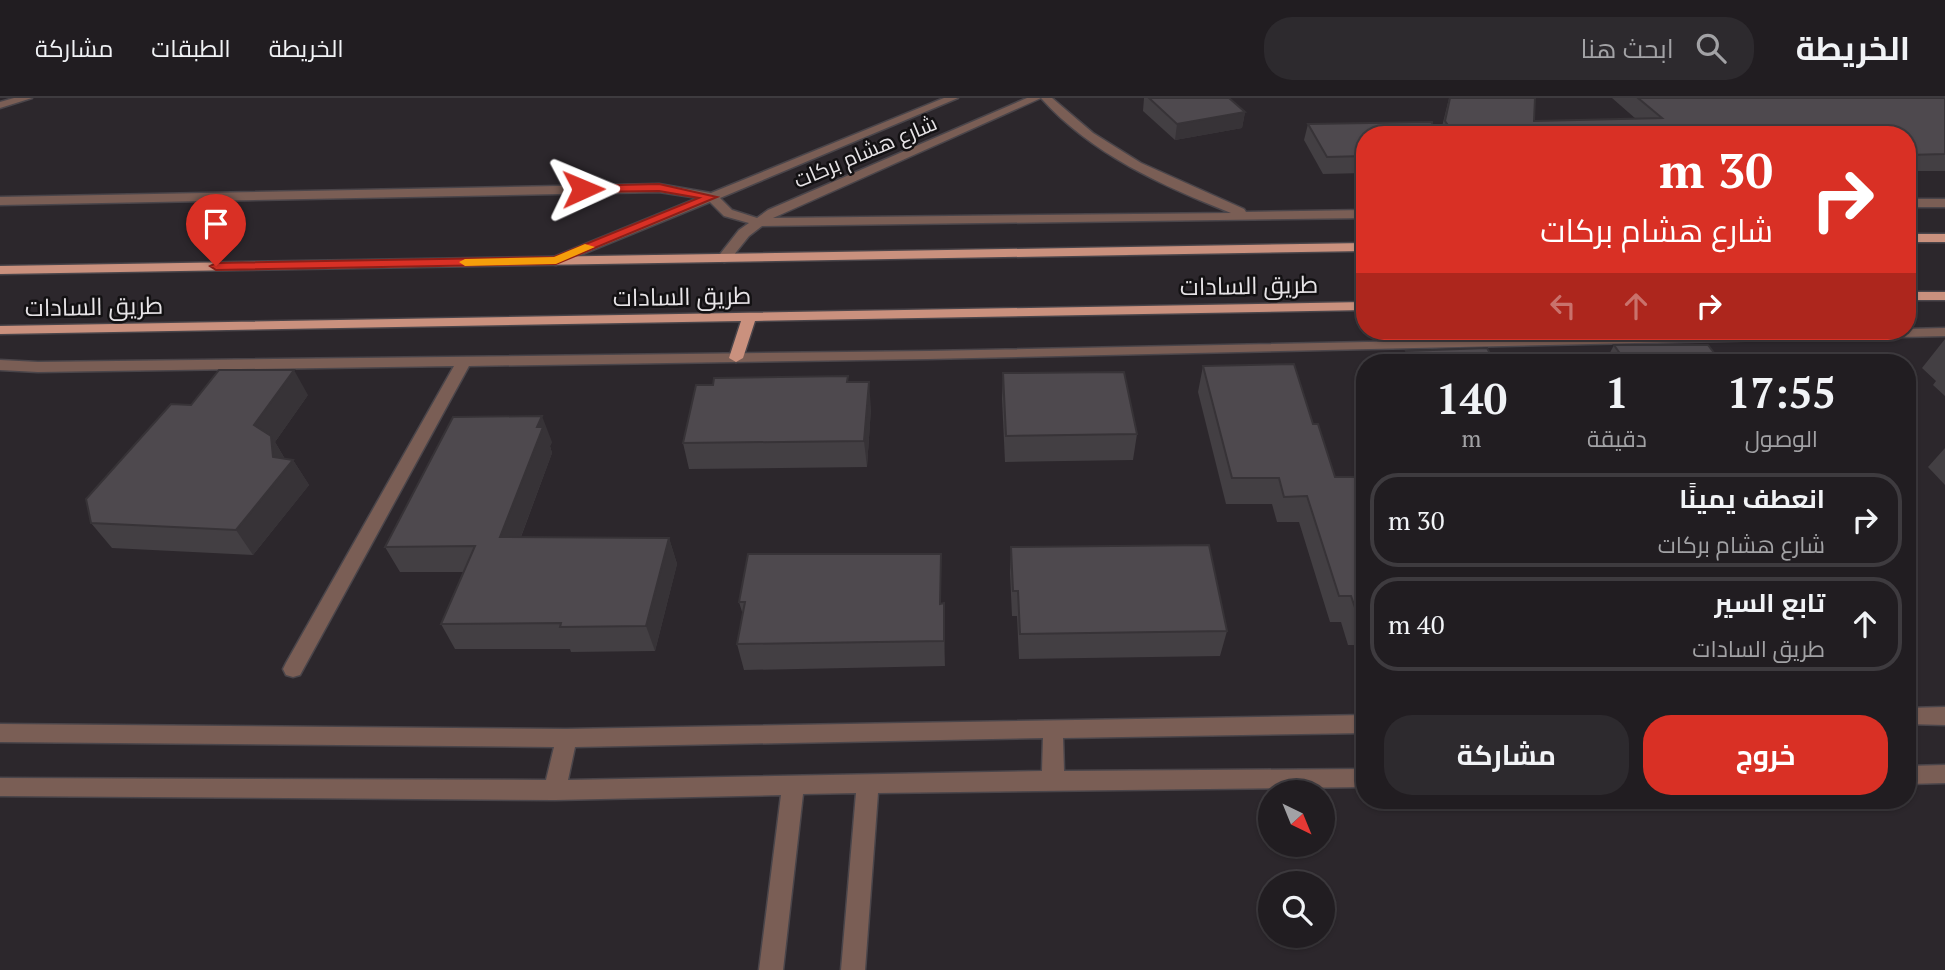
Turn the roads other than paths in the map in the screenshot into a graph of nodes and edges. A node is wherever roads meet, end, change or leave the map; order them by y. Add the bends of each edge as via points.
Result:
1 (27, 98) edge
2 (953, 98) edge
3 (1035, 98) edge
4 (1046, 98) edge
5 (0, 105) edge
6 (712, 197) junction
7 (0, 201) edge
8 (1945, 203) edge
9 (1916, 204) edge
10 (1356, 214) edge
11 (1250, 216) junction
12 (758, 222) junction
13 (1945, 237) edge
14 (1916, 238) edge
15 (1356, 247) edge
16 (724, 258) junction
17 (556, 261) junction
18 (0, 270) edge
19 (1916, 296) edge
20 (1945, 296) edge
21 (1356, 306) edge
22 (749, 317) junction
23 (0, 330) edge
24 (1945, 332) edge
25 (1916, 333) edge
26 (1573, 340) edge
27 (736, 358) junction
28 (464, 361) junction
29 (0, 365) edge
30 (293, 668) dead end
31 (1916, 716) edge
32 (1945, 716) edge
33 (1356, 724) edge
34 (1052, 729) junction
35 (0, 733) edge
36 (566, 738) junction
37 (1945, 774) edge
38 (1916, 775) edge
39 (1356, 778) edge
40 (1053, 780) junction
41 (868, 784) junction
42 (793, 786) junction
43 (0, 787) edge
44 (555, 790) junction
45 (771, 970) edge
46 (853, 970) edge

1 - 5 street
2 - 6 street, شارع هشام بركات
3 - 12 street, شارع هشام بركات
4 - 11 street via 1076,126 1129,161
6 - 7 street via 677,189 639,188
6 - 12 street via 728,213
6 - 17 street, شارع هشام بركات
8 - 9 street
10 - 11 street
11 - 12 street
12 - 16 street, شارع هشام بركات
13 - 14 main road
15 - 16 main road, طريق السادات
16 - 17 main road, طريق السادات
17 - 18 main road, طريق السادات
19 - 20 main road
21 - 22 main road, طريق السادات
22 - 23 main road, طريق السادات
22 - 27 main road
24 - 25 street
26 - 27 street
27 - 28 street
28 - 29 street
28 - 30 street
31 - 32 street
33 - 34 street
34 - 36 street
34 - 40 street
35 - 36 street
36 - 44 street
37 - 38 street
39 - 40 street
40 - 41 street
41 - 42 street
41 - 46 street
42 - 44 street
42 - 45 street
43 - 44 street

